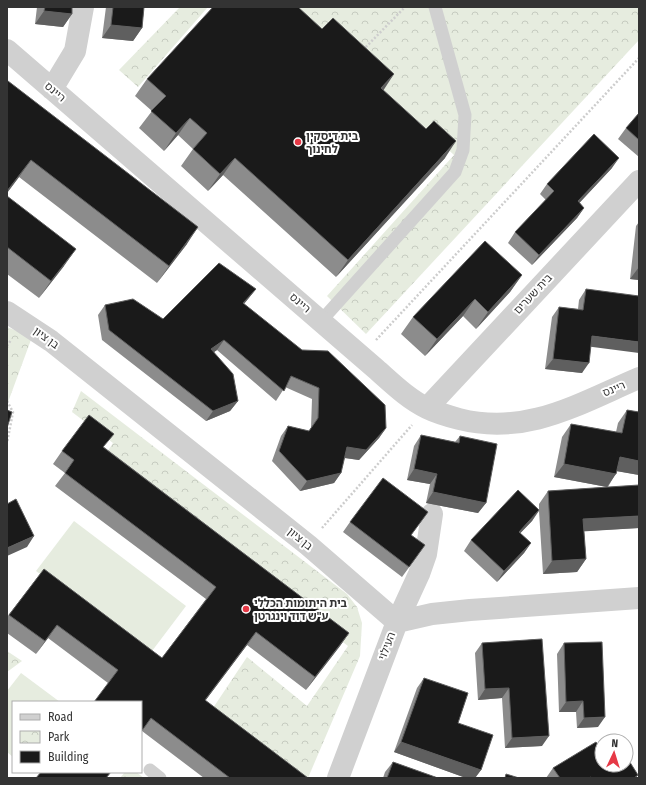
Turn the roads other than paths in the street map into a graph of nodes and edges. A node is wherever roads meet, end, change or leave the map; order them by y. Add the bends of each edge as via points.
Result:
1 (83, 7) edge
2 (435, 7) edge
3 (7, 50) edge
4 (52, 89) junction
5 (639, 181) edge
6 (7, 312) edge
7 (321, 322) junction
8 (639, 378) edge
9 (427, 408) junction
10 (432, 514) dead end
11 (639, 598) edge
12 (396, 622) junction
13 (338, 778) edge

1 - 4 street via 75,51
2 - 7 lane via 465,115 463,150 455,172
3 - 4 street, ריינס
4 - 7 street, ריינס
5 - 9 street, בית שערים
6 - 12 street, בן ציון via 51,340 308,545
7 - 9 street, ריינס
8 - 9 street, ריינס via 552,415 526,422 497,425 476,423
10 - 12 street, העילוי via 424,560
11 - 12 street via 470,610 432,614
12 - 13 street, העילוי

